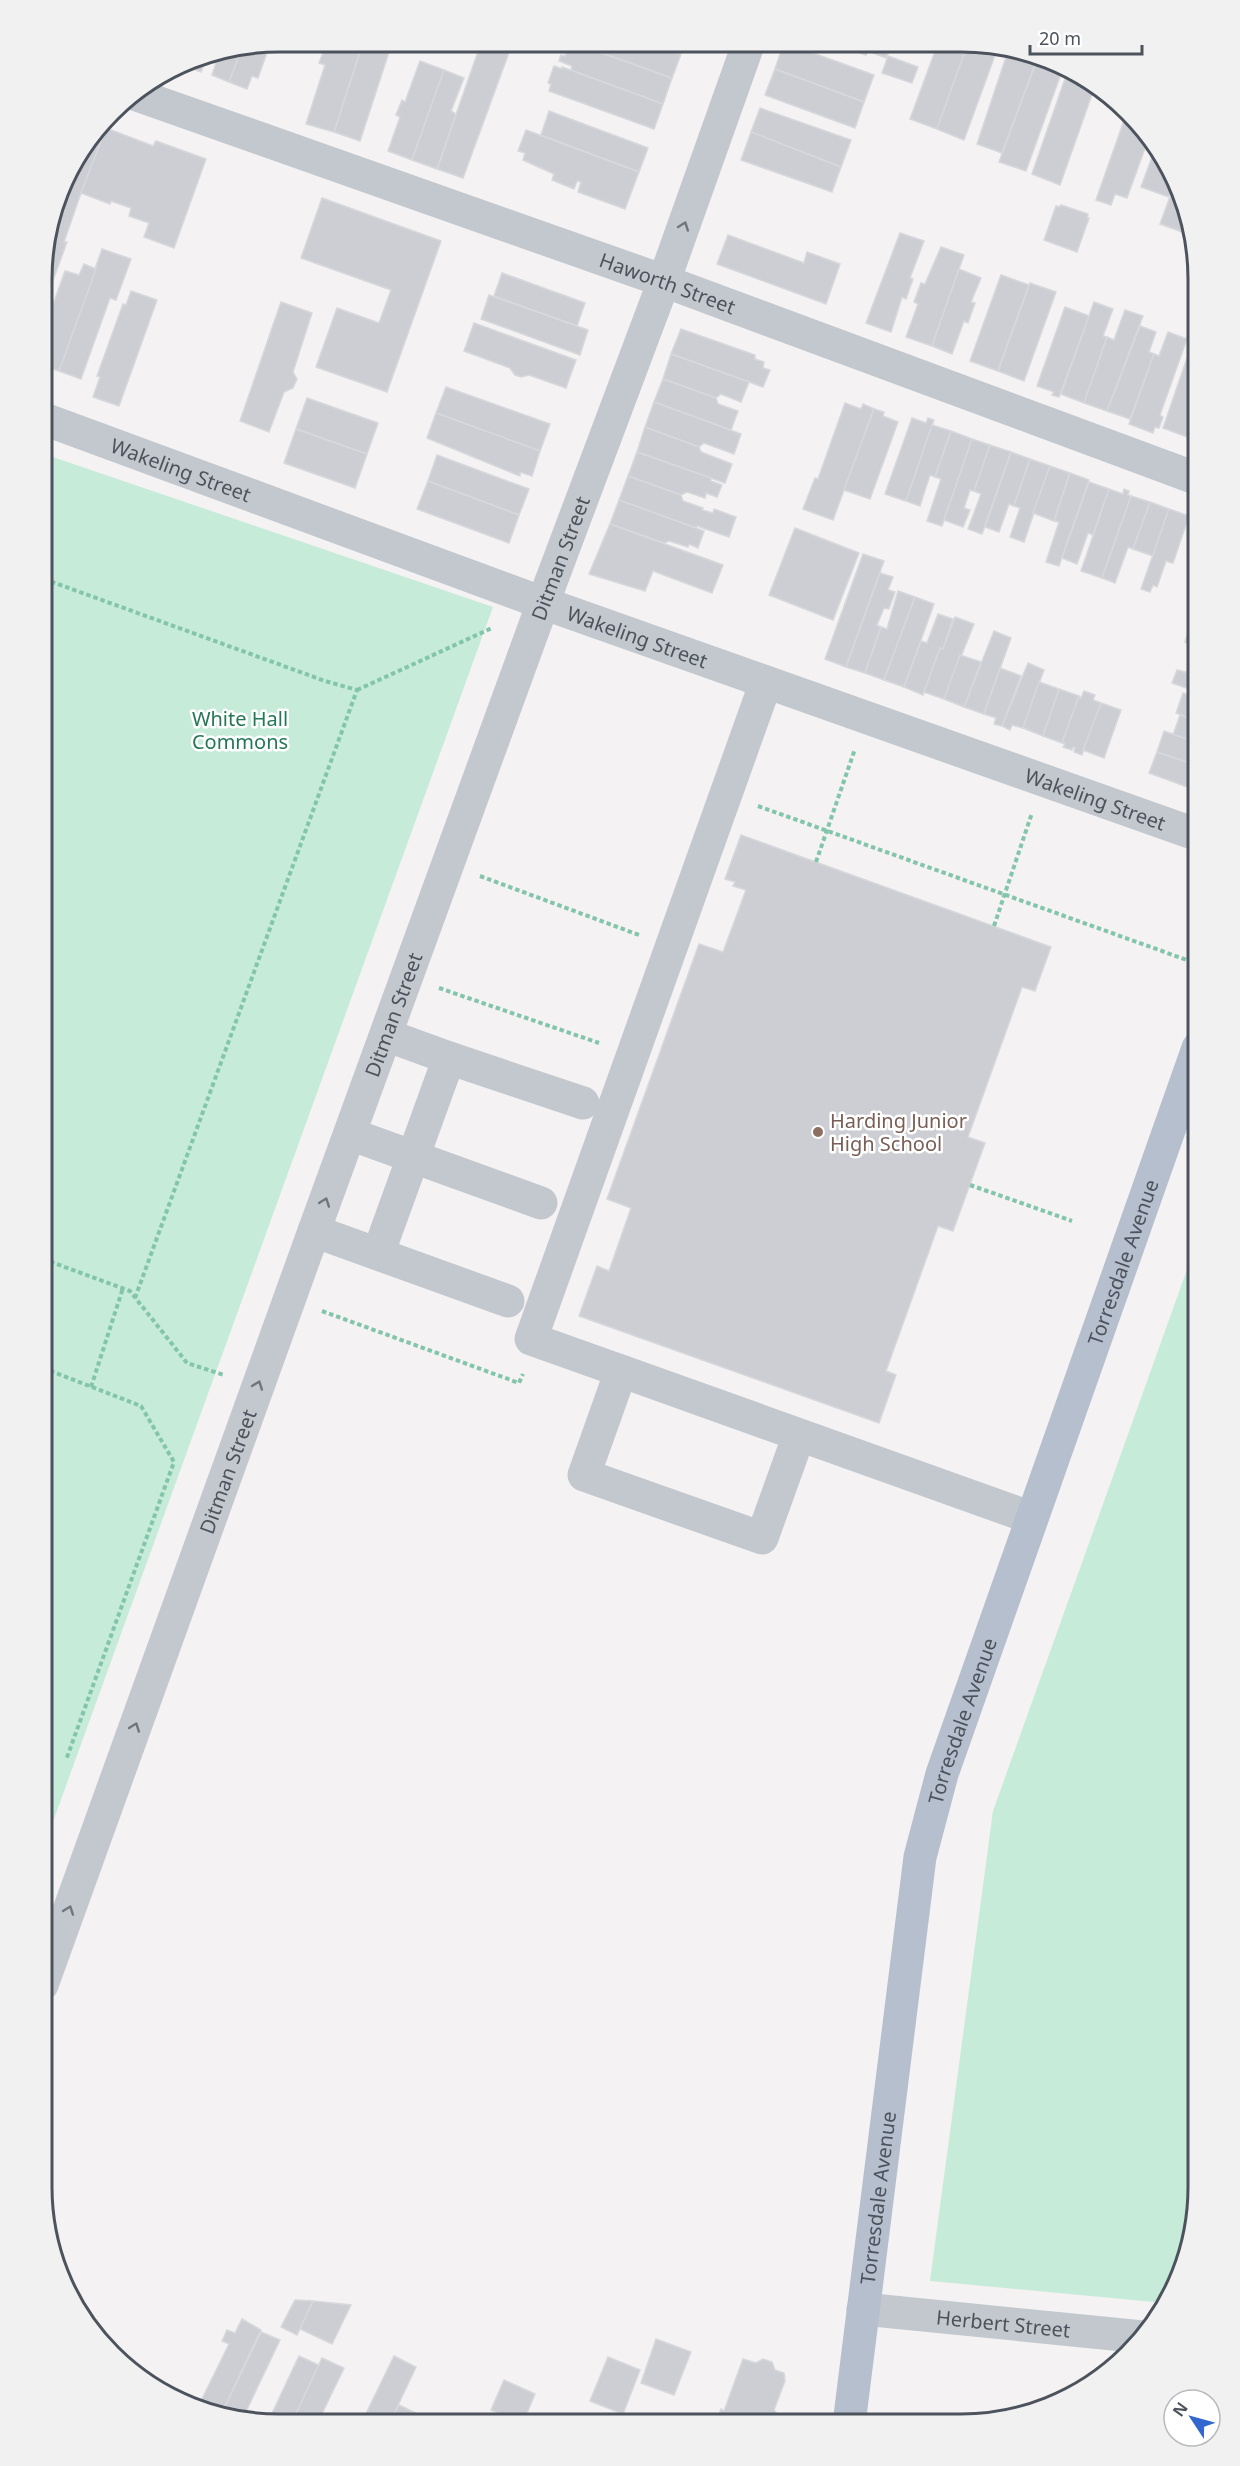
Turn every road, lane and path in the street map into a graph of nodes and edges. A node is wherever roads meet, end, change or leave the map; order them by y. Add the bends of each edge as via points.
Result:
1 (745, 53) edge
2 (143, 97) edge
3 (664, 281) junction
4 (52, 422) edge
5 (1188, 475) edge
6 (52, 582) edge
7 (543, 603) junction
8 (492, 628) dead end
9 (766, 682) junction
10 (357, 690) junction
11 (866, 717) junction
12 (1043, 780) junction
13 (725, 795) junction
14 (826, 831) junction
15 (1188, 831) edge
16 (816, 862) dead end
17 (448, 865) junction
18 (1004, 895) junction
19 (994, 926) dead end
20 (671, 946) junction
21 (1188, 960) edge
22 (407, 977) junction
23 (386, 1035) junction
24 (632, 1055) junction
25 (449, 1058) junction
26 (1188, 1076) edge
27 (583, 1103) dead end
28 (350, 1134) junction
29 (414, 1157) junction
30 (970, 1185) dead end
31 (541, 1203) dead end
32 (1072, 1221) dead end
33 (314, 1231) junction
34 (378, 1254) junction
35 (52, 1262) edge
36 (123, 1288) junction
37 (135, 1298) junction
38 (508, 1301) dead end
39 (321, 1311) dead end
40 (536, 1341) junction
41 (621, 1371) junction
42 (52, 1372) edge
43 (224, 1375) dead end
44 (91, 1387) junction
45 (799, 1435) junction
46 (1032, 1518) junction
47 (66, 1760) dead end
48 (52, 1957) edge
49 (863, 2309) junction
50 (1131, 2336) edge
51 (850, 2414) edge

3 -> 1 street, Ditman Street
2 - 3 street, Haworth Street
3 - 5 street, Haworth Street
3 - 7 street, Ditman Street
4 - 7 street, Wakeling Street
6 - 10 path
7 - 9 street, Wakeling Street
7 - 17 street, Ditman Street
8 - 10 path
9 - 11 street, Wakeling Street
9 - 13 street
10 - 37 path
11 - 12 street, Wakeling Street
11 - 14 path
12 - 15 street, Wakeling Street
12 - 18 path
13 - 14 path
13 - 20 street
14 - 16 path
14 - 18 path
17 - 20 path
17 - 22 street, Ditman Street
18 - 19 path
18 - 21 path
20 - 24 street
22 - 23 street, Ditman Street
22 - 24 path
23 - 25 street
23 - 28 street, Ditman Street
24 - 40 street via 531,1339
25 - 27 street
25 - 29 street
26 - 46 main road, Torresdale Avenue
28 - 29 street
33 -> 28 street, Ditman Street
29 - 31 street
29 - 34 street
30 - 32 path
33 - 34 street
48 -> 33 street, Ditman Street
34 - 38 street
35 - 36 path
36 - 37 path
36 - 44 path
37 - 43 path via 187,1363
39 - 40 path via 519,1383
40 - 41 street
41 - 45 street
41 - 45 street via 584,1475 595,1479 762,1538
42 - 44 path
44 - 47 path via 141,1406 174,1462
45 - 46 street
46 - 49 main road, Torresdale Avenue via 942,1774 920,1857
49 - 50 street, Herbert Street
49 - 51 main road, Torresdale Avenue

